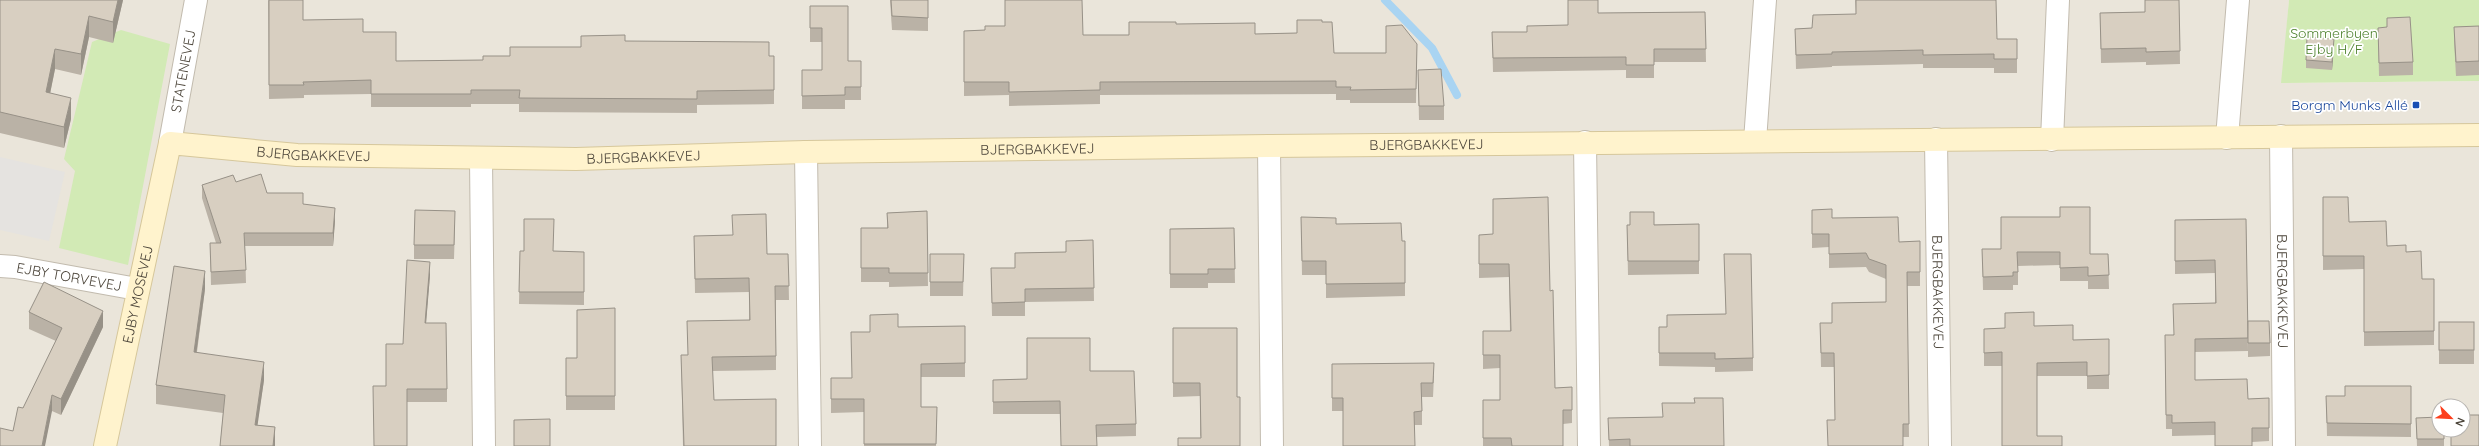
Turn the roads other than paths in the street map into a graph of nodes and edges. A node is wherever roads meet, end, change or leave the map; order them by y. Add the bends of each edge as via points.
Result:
1 (196, 0) edge
2 (1765, 0) edge
3 (2058, 0) edge
4 (2238, 0) edge
5 (2479, 135) edge
6 (2281, 136) junction
7 (2227, 138) junction
8 (1936, 139) junction
9 (2052, 140) junction
10 (1755, 141) junction
11 (1585, 142) junction
12 (170, 143) junction
13 (1269, 146) junction
14 (806, 152) junction
15 (481, 159) junction
16 (0, 266) edge
17 (137, 289) junction
18 (105, 446) edge
19 (484, 446) edge
20 (810, 446) edge
21 (1272, 446) edge
22 (1588, 446) edge
23 (1940, 446) edge
24 (2284, 446) edge

1 - 12 street, STATENEVEJ
2 - 10 street
3 - 9 street
4 - 7 street
5 - 6 street, BJERGBAKKEVEJ
6 - 7 street, BJERGBAKKEVEJ
6 - 24 street, BJERGBAKKEVEJ
7 - 9 street, BJERGBAKKEVEJ
8 - 9 street, BJERGBAKKEVEJ
8 - 10 street, BJERGBAKKEVEJ
8 - 23 street, BJERGBAKKEVEJ
10 - 11 street, BJERGBAKKEVEJ
11 - 13 street, BJERGBAKKEVEJ
11 - 22 street
12 - 15 street, BJERGBAKKEVEJ via 297,155
12 - 17 street, EJBY MOSEVEJ
13 - 14 street, BJERGBAKKEVEJ
13 - 21 street
14 - 15 street, BJERGBAKKEVEJ via 576,159
14 - 20 street
15 - 19 street
16 - 17 street, EJBY TORVEVEJ
17 - 18 street, EJBY MOSEVEJ

